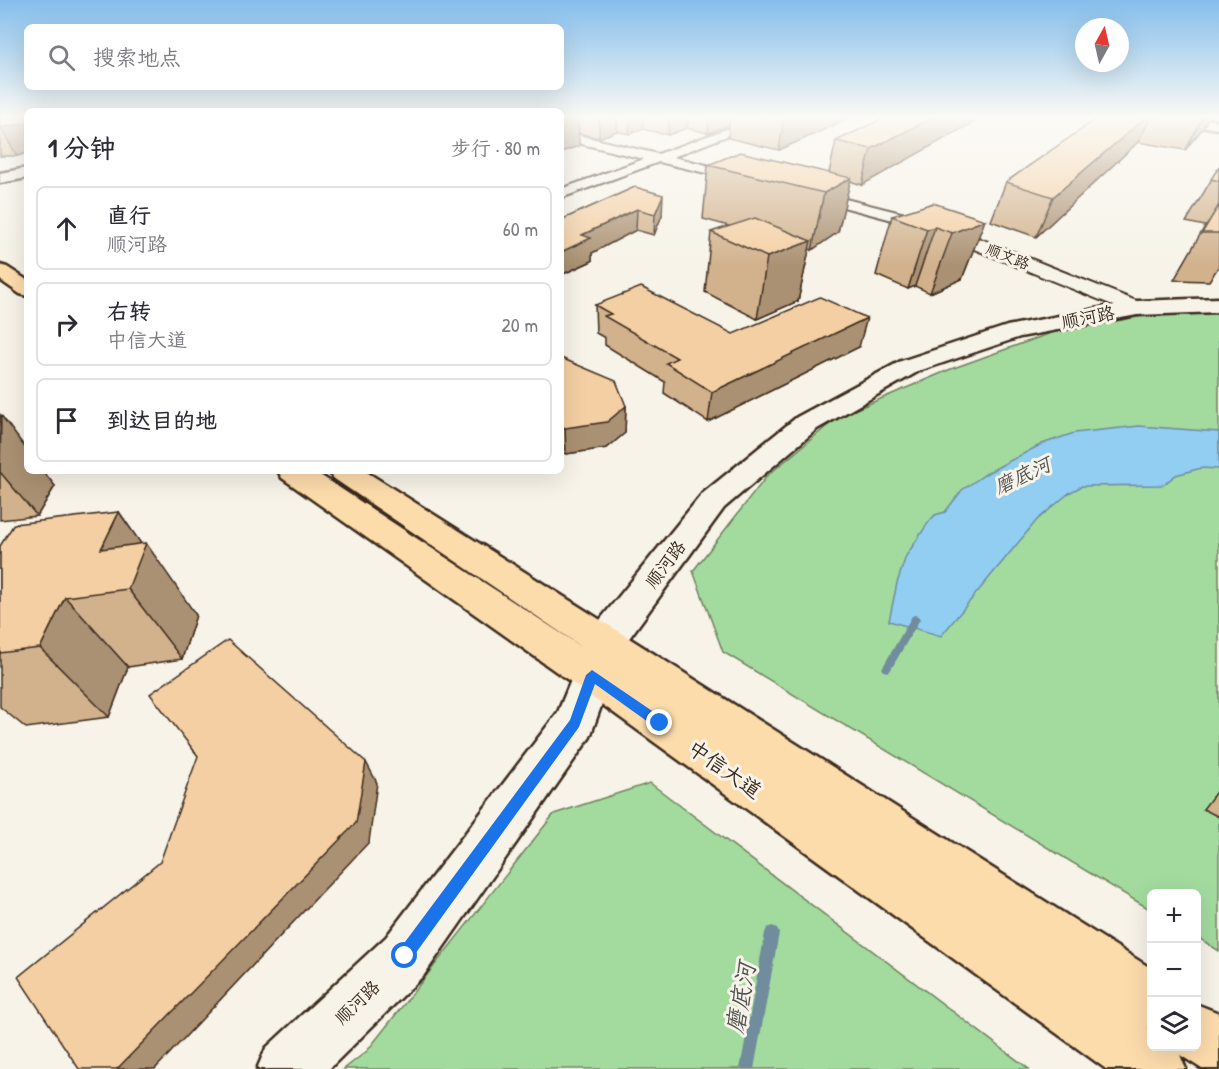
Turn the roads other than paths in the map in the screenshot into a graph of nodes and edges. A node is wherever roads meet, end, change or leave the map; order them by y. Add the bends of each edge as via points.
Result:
1 (634, 167) edge
2 (695, 167) edge
3 (24, 171) edge
4 (0, 176) edge
5 (759, 182) edge
6 (793, 190) edge
7 (564, 193) edge
8 (0, 271) edge
9 (24, 288) edge
10 (1219, 305) edge
11 (1137, 308) junction
12 (298, 474) edge
13 (348, 474) edge
14 (599, 659) junction
15 (1147, 999) edge
16 (1201, 1035) edge
17 (1219, 1047) edge
18 (287, 1069) edge
19 (1156, 1069) edge

1 - 7 street
2 - 5 street
3 - 4 street
6 - 11 street, 顺文路 via 895,216 975,243
8 - 9 main road
10 - 11 street, 顺河路
11 - 14 street, 顺河路 via 1015,331 910,366 807,423 712,501
12 - 14 main road, 中信大道
13 - 14 main road, 中信大道
14 - 15 main road, 中信大道
14 - 18 street, 顺河路 via 575,723 405,956
14 - 19 main road, 中信大道
16 - 17 main road

